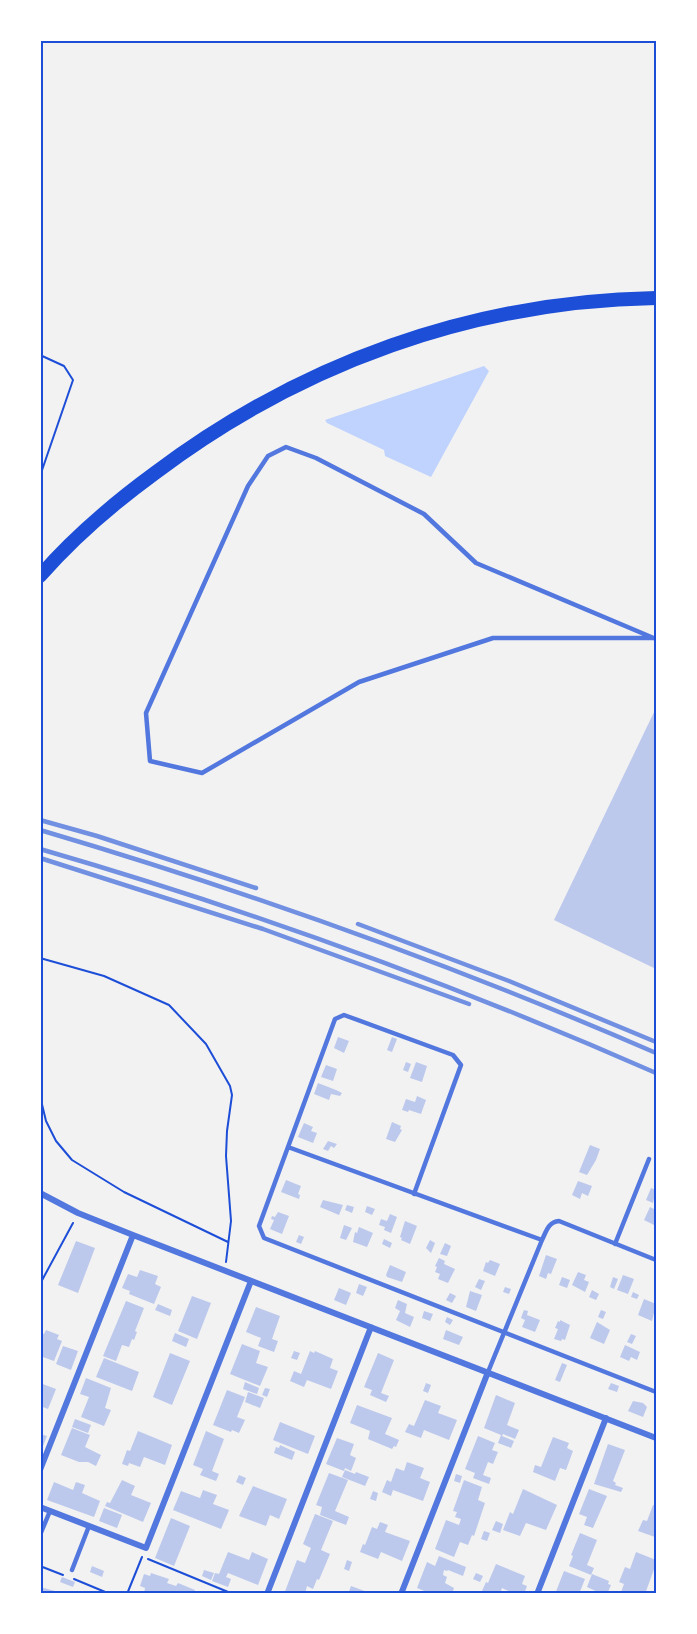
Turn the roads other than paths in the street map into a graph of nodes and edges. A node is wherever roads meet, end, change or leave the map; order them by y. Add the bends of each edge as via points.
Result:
1 (657, 298) edge
2 (40, 576) edge
3 (656, 639) edge
4 (288, 1148) junction
5 (649, 1159) dead end
6 (40, 1193) edge
7 (414, 1194) junction
8 (133, 1235) junction
9 (542, 1240) junction
10 (615, 1244) junction
11 (657, 1260) edge
12 (251, 1281) junction
13 (370, 1327) junction
14 (504, 1333) junction
15 (488, 1372) junction
16 (657, 1392) edge
17 (606, 1418) junction
18 (657, 1438) edge
19 (40, 1470) edge
20 (40, 1507) edge
21 (50, 1511) junction
22 (89, 1526) junction
23 (40, 1535) edge
24 (72, 1569) dead end
25 (266, 1593) edge
26 (401, 1593) edge
27 (537, 1593) edge

1 - 2 main road via 542,307 452,326 365,354 285,389 196,441 118,500
3 - 3 lane via 493,638 359,682 202,773 150,761 146,713 248,486 268,456 286,447 316,458 424,514 476,563
4 - 7 lane
4 - 7 lane via 335,1019 344,1015 401,1034 453,1055 461,1065
4 - 14 lane via 260,1226 264,1238
5 - 10 lane
6 - 8 street
7 - 9 lane
8 - 12 street
8 - 19 street
9 - 10 lane via 549,1225 559,1221
9 - 14 lane
10 - 11 lane
12 - 13 street
12 - 22 street via 146,1548
13 - 15 street
13 - 25 street
14 - 15 lane
14 - 16 lane
15 - 17 street
15 - 26 street
17 - 18 street
17 - 27 street
20 - 21 street
21 - 22 street
21 - 23 lane
22 - 24 lane

